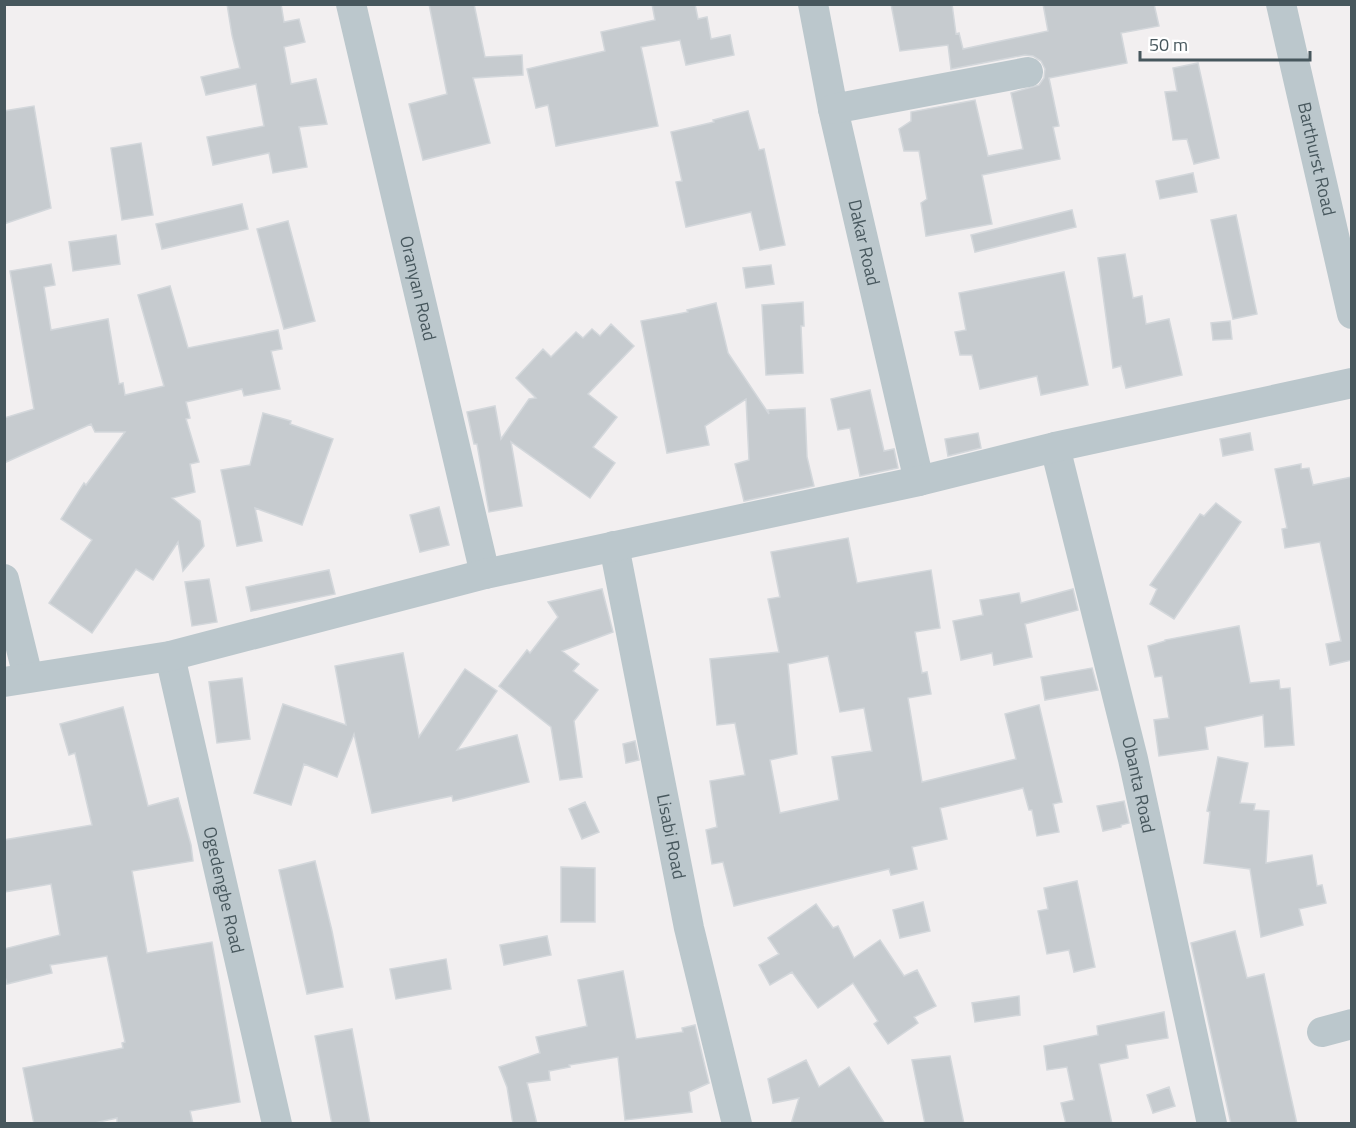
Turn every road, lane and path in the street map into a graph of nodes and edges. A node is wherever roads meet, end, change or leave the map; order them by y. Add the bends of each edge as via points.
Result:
1 (351, 4) edge
2 (813, 4) edge
3 (1281, 4) edge
4 (1028, 72) dead end
5 (833, 109) junction
6 (1352, 314) edge
7 (1352, 383) edge
8 (1055, 447) junction
9 (919, 481) junction
10 (614, 546) junction
11 (484, 573) junction
12 (4, 579) edge
13 (170, 656) junction
14 (16, 680) edge
15 (1352, 1024) edge
16 (1323, 1032) dead end
17 (277, 1124) edge
18 (738, 1124) edge
19 (1212, 1124) edge

1 - 11 street, Oranyan Road
2 - 5 street, Dakar Road
3 - 6 street, Barthurst Road
4 - 5 street
5 - 9 street, Dakar Road
7 - 8 street
8 - 9 street
8 - 19 street, Obanta Road via 1133,759
9 - 10 street
10 - 11 street
10 - 18 street, Lisabi Road via 689,928
11 - 13 street
12 - 14 street
13 - 14 street
13 - 17 street, Ogedengbe Road
15 - 16 street

